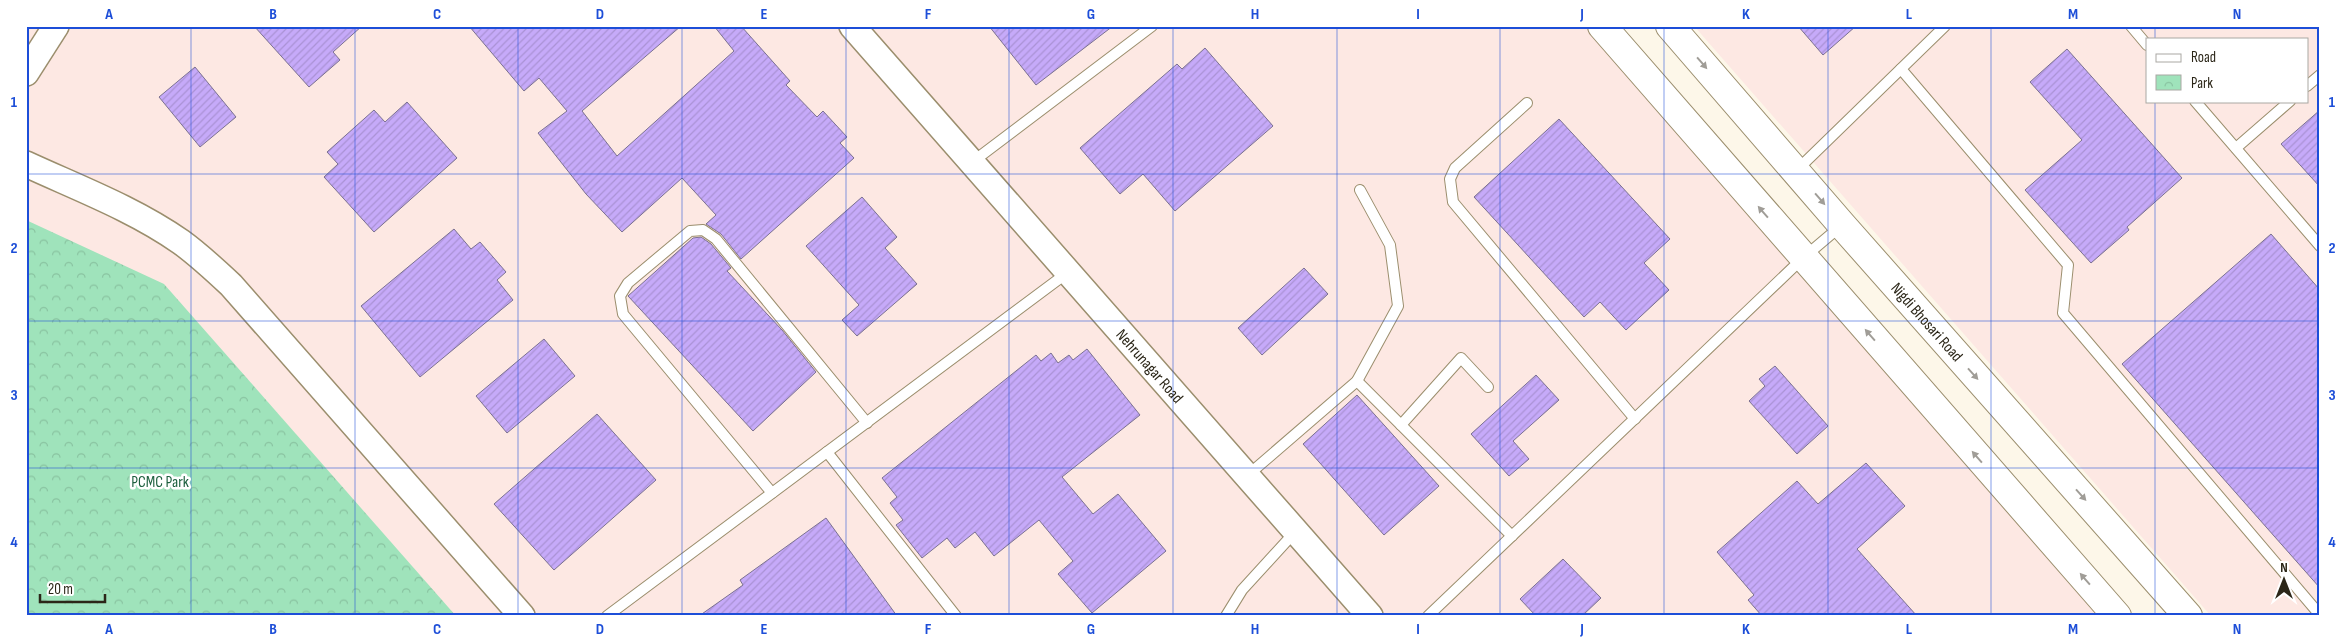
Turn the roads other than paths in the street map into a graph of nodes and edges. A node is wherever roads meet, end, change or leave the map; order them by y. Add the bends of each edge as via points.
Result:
1 (56, 26) edge
2 (1152, 26) edge
3 (1602, 26) edge
4 (1670, 26) edge
5 (1945, 26) edge
6 (2131, 26) edge
7 (860, 32) edge
8 (2146, 44) edge
9 (1901, 69) junction
10 (26, 73) edge
11 (2320, 75) edge
12 (2308, 85) edge
13 (2197, 102) edge
14 (2289, 102) edge
15 (1527, 103) dead end
16 (2236, 148) junction
17 (971, 163) junction
18 (26, 164) edge
19 (1796, 172) junction
20 (1360, 190) dead end
21 (1842, 225) junction
22 (2320, 246) edge
23 (1803, 258) junction
24 (1067, 273) junction
25 (1357, 380) junction
26 (1488, 387) dead end
27 (1635, 419) junction
28 (866, 423) junction
29 (1401, 425) junction
30 (827, 452) junction
31 (1247, 476) junction
32 (772, 493) junction
33 (1296, 531) junction
34 (1512, 536) junction
35 (2320, 615) edge
36 (522, 616) edge
37 (607, 616) edge
38 (956, 616) edge
39 (1226, 616) edge
40 (1370, 616) edge
41 (1428, 616) edge
42 (2117, 616) edge
43 (2188, 616) edge

1 - 10 street
2 - 17 lane
23 -> 3 main road
4 -> 19 main road, Nigdi Bhosari Road
5 - 9 lane
6 - 8 lane
7 - 17 street, Nehrunagar Road
9 - 19 lane
9 - 35 lane via 2068,265 2063,313
11 - 12 lane
13 - 16 lane
14 - 16 lane
15 - 27 lane via 1455,168 1450,179 1453,202
16 - 22 lane
17 - 24 street, Nehrunagar Road
18 - 36 street via 148,222 208,263
19 -> 21 main road, Nigdi Bhosari Road
20 - 25 lane via 1390,246 1398,306
21 - 23 lane
21 -> 43 main road, Nigdi Bhosari Road
23 - 27 lane
42 -> 23 main road
24 - 28 lane
24 - 31 street, Nehrunagar Road
25 - 29 lane
25 - 31 lane
26 - 29 lane via 1461,358
27 - 34 lane
28 - 30 lane
28 - 32 lane via 716,239 704,230 690,231 628,283 620,296 623,314
29 - 34 lane
30 - 32 lane
30 - 38 lane
31 - 33 street, Nehrunagar Road
32 - 37 lane
33 - 39 lane via 1242,590
33 - 40 street, Nehrunagar Road
34 - 41 lane

